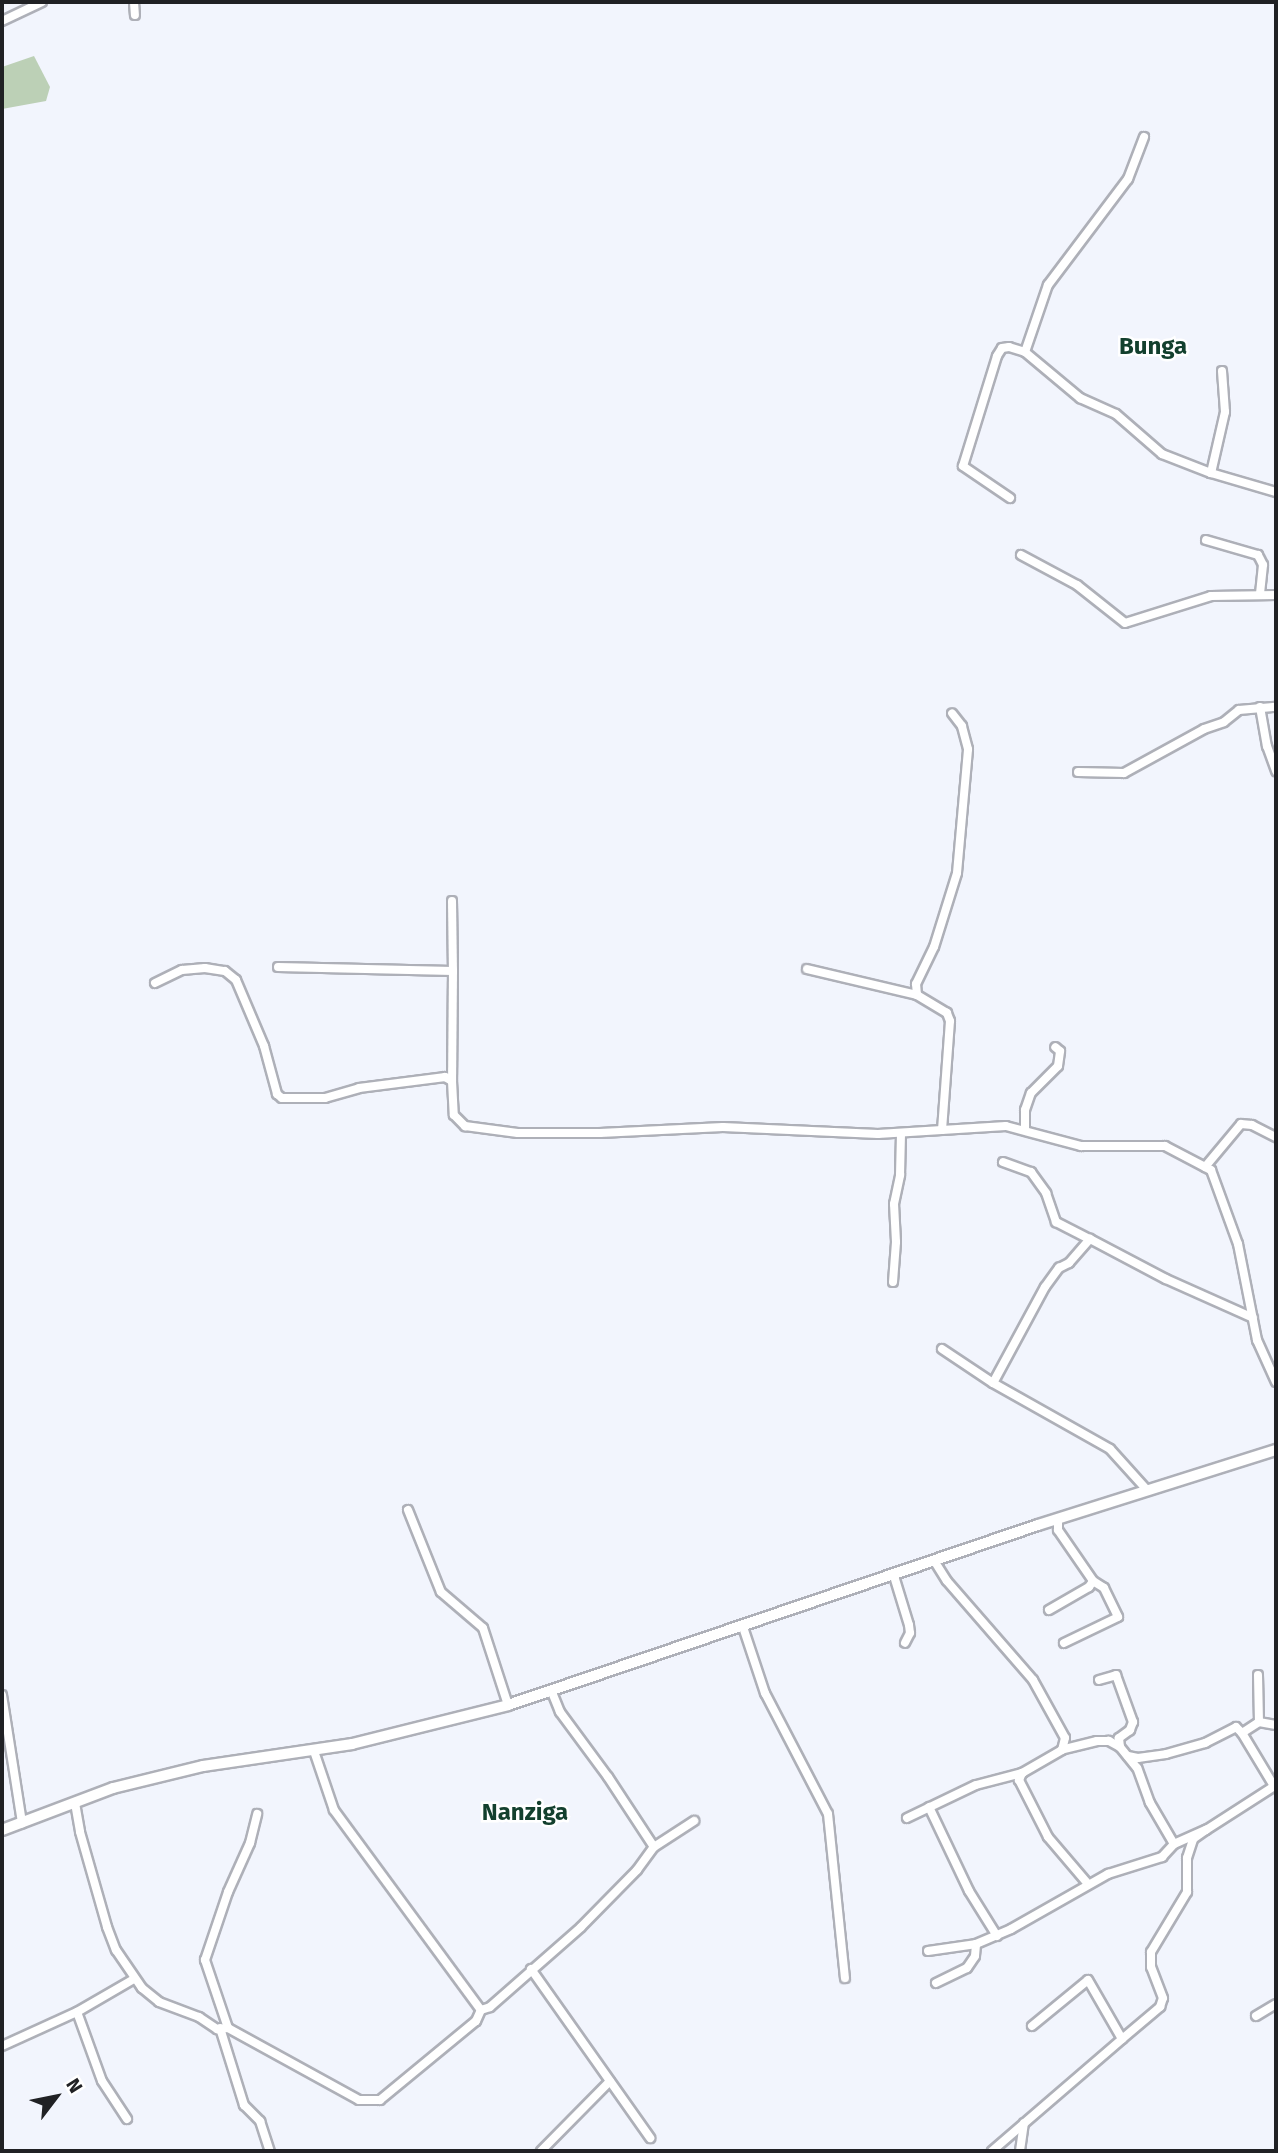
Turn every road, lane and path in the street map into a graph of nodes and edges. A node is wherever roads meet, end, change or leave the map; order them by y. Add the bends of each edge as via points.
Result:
1 (43, 2) edge
2 (134, 2) edge
3 (135, 15) dead end
4 (2, 21) edge
5 (1144, 137) dead end
6 (1025, 352) junction
7 (1222, 371) dead end
8 (1212, 473) junction
9 (1276, 492) edge
10 (1010, 498) dead end
11 (1206, 540) dead end
12 (1021, 555) dead end
13 (1260, 594) junction
14 (1276, 596) edge
15 (1260, 707) junction
16 (1276, 707) edge
17 (952, 713) dead end
18 (1276, 771) edge
19 (1078, 772) dead end
20 (452, 901) dead end
21 (278, 967) dead end
22 (807, 969) dead end
23 (453, 971) junction
24 (155, 983) dead end
25 (918, 995) junction
26 (1055, 1047) dead end
27 (452, 1081) junction
28 (1025, 1129) junction
29 (942, 1130) junction
30 (901, 1133) junction
31 (1276, 1138) edge
32 (1003, 1162) dead end
33 (1205, 1167) junction
34 (1090, 1239) junction
35 (893, 1282) dead end
36 (1253, 1318) junction
37 (942, 1349) dead end
38 (1276, 1382) edge
39 (993, 1383) junction
40 (1276, 1450) edge
41 (1147, 1490) junction
42 (408, 1510) dead end
43 (1058, 1520) junction
44 (935, 1562) junction
45 (894, 1576) junction
46 (1093, 1581) junction
47 (1049, 1610) dead end
48 (743, 1627) junction
49 (905, 1643) dead end
50 (1064, 1643) dead end
51 (1258, 1675) dead end
52 (1099, 1679) dead end
53 (551, 1690) junction
54 (2, 1695) edge
55 (508, 1705) junction
56 (1259, 1722) junction
57 (1276, 1724) edge
58 (1242, 1732) junction
59 (1065, 1738) junction
60 (1077, 1745) junction
61 (1120, 1747) junction
62 (1062, 1750) junction
63 (314, 1751) junction
64 (1128, 1756) junction
65 (1022, 1773) junction
66 (1275, 1786) edge
67 (75, 1803) junction
68 (929, 1807) junction
69 (257, 1814) dead end
70 (907, 1818) dead end
71 (694, 1821) dead end
72 (22, 1823) junction
73 (2, 1830) edge
74 (1206, 1830) junction
75 (1174, 1844) junction
76 (654, 1847) junction
77 (1088, 1884) junction
78 (997, 1936) junction
79 (976, 1944) junction
80 (928, 1951) dead end
81 (531, 1969) junction
82 (845, 1978) dead end
83 (134, 1979) junction
84 (936, 1983) dead end
85 (1276, 2004) edge
86 (481, 2010) junction
87 (77, 2012) junction
88 (1256, 2016) dead end
89 (1032, 2026) dead end
90 (224, 2028) junction
91 (1122, 2039) junction
92 (2, 2046) edge
93 (610, 2081) junction
94 (127, 2119) dead end
95 (1024, 2123) junction
96 (650, 2138) dead end
97 (270, 2151) edge
98 (541, 2151) edge
99 (992, 2151) edge
100 (1020, 2151) edge

1 - 4 street
2 - 3 street
5 - 6 street via 1128,178 1048,285
6 - 8 street via 1080,398 1131,425 1162,454
6 - 10 street via 1009,347 999,350 963,466
7 - 8 street via 1225,412
8 - 9 street
11 - 13 street via 1258,555 1263,565
12 - 13 street via 1077,585 1125,623 1211,596
13 - 14 street
15 - 16 street
15 - 18 street
15 - 19 street via 1239,710 1124,773
17 - 25 street via 962,726 968,749 957,873 934,947 916,984
20 - 23 street
21 - 23 street
22 - 25 street
23 - 27 street
24 - 27 street via 182,970 205,968 225,971 236,980 282,1098 325,1098 359,1088 445,1077
25 - 29 street via 947,1013 950,1021
26 - 28 street via 1058,1066 1031,1093
27 - 30 street via 454,1115 465,1126 518,1133 723,1126
28 - 29 street
28 - 33 street via 1081,1146 1165,1146
29 - 30 street
30 - 35 street
31 - 33 street via 1241,1124
32 - 34 street via 1031,1172 1046,1192 1056,1222
33 - 36 street via 1211,1170 1238,1244
34 - 36 street
34 - 39 street via 1045,1287
36 - 38 street via 1257,1340
37 - 39 street
39 - 41 street via 1110,1448
40 - 41 street
41 - 43 street
42 - 55 street via 441,1592 483,1628
43 - 44 street
43 - 46 street via 1058,1530
44 - 45 street
44 - 59 street via 1033,1680
45 - 48 street
45 - 49 street via 909,1625
46 - 47 street
46 - 50 street via 1104,1588 1118,1617
48 - 53 street
48 - 82 street via 765,1693 828,1814
51 - 56 street
52 - 61 street via 1116,1675 1133,1722 1119,1738
53 - 55 street
53 - 76 street via 560,1712
54 - 72 street
55 - 63 street
56 - 57 street
56 - 58 street
58 - 64 street via 1236,1727 1205,1743 1166,1754
58 - 66 street
59 - 60 street
59 - 62 street
60 - 61 street via 1109,1741
60 - 62 street
61 - 64 street
62 - 65 street
63 - 67 street via 203,1766 113,1788
63 - 86 street via 334,1810
64 - 75 street
65 - 68 street via 976,1785
65 - 77 street via 1019,1780 1048,1837
66 - 74 street
67 - 72 street
67 - 83 street via 107,1927
68 - 70 street
68 - 78 street via 969,1891
69 - 90 street via 205,1959
71 - 76 street
72 - 73 street
74 - 75 street
74 - 91 street via 1193,1839 1187,1858 1187,1892 1151,1952 1151,1967 1163,1998 1160,2007
75 - 77 street via 1162,1857
76 - 81 street via 604,1905
77 - 78 street
78 - 79 street
79 - 80 street
79 - 84 street via 967,1968
81 - 86 street via 491,2007
81 - 93 street
83 - 87 street
83 - 90 street via 159,2002
85 - 88 street
86 - 90 street via 476,2021 380,2100 359,2101
87 - 92 street
87 - 94 street via 102,2081
89 - 91 street via 1088,1980
90 - 97 street via 244,2105 260,2121
91 - 95 street
93 - 96 street
93 - 98 street
95 - 99 street
95 - 100 street

